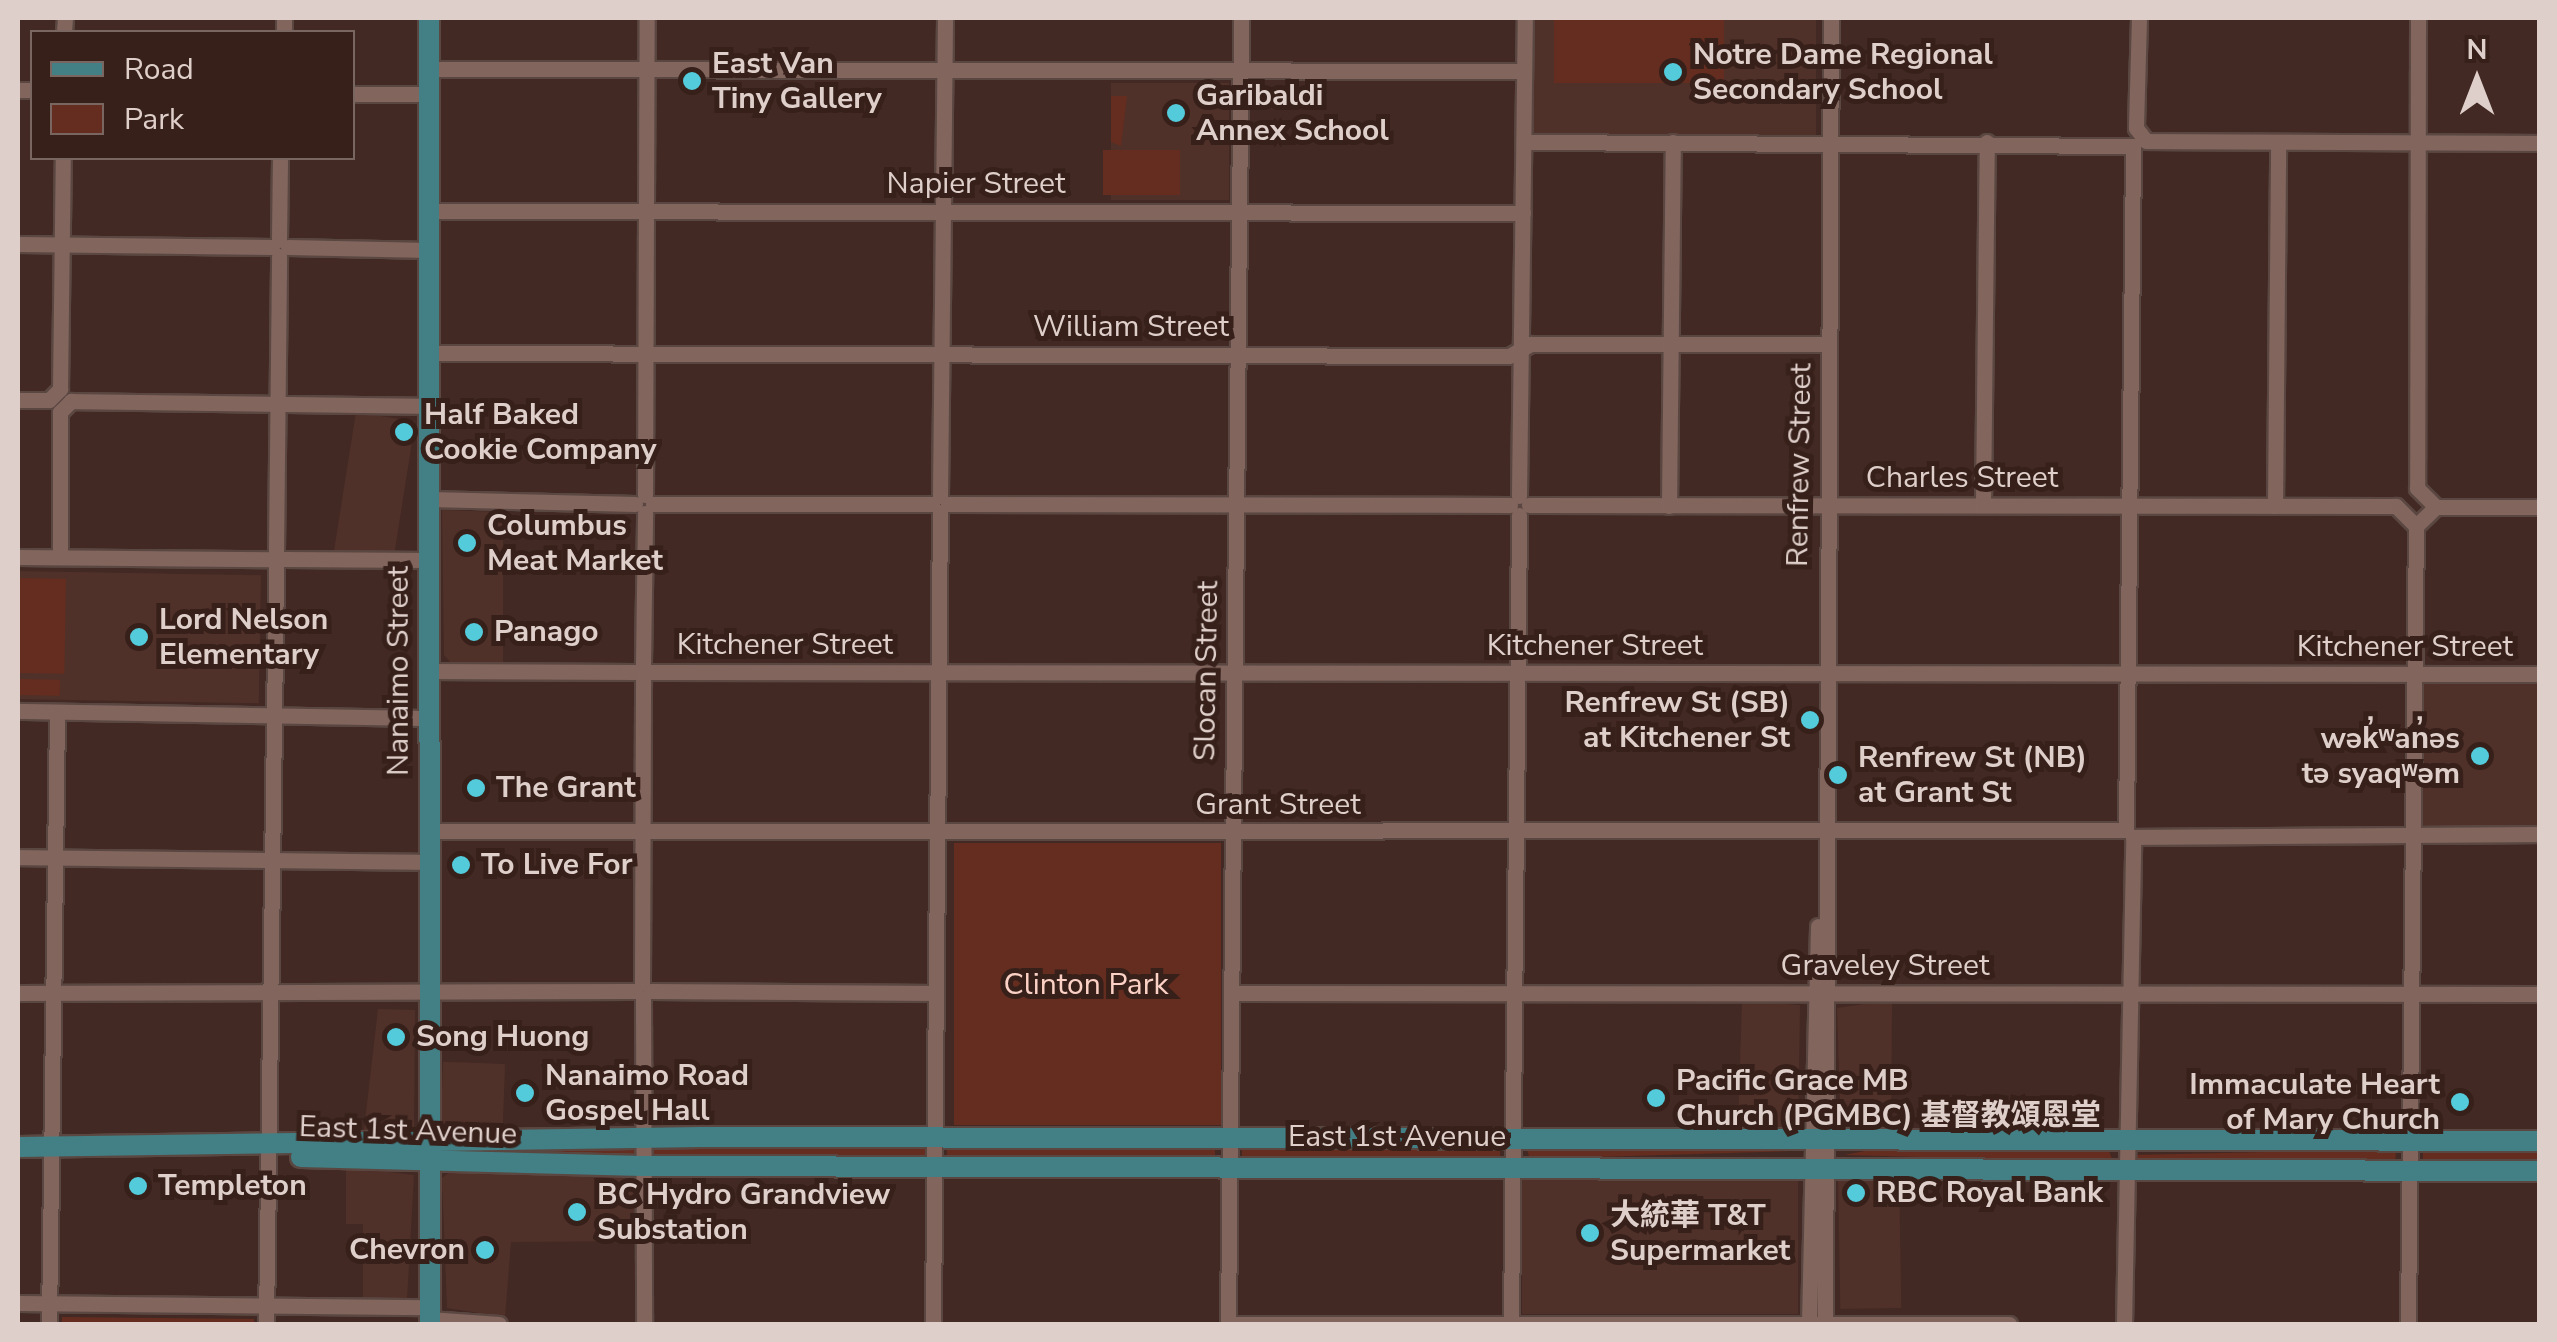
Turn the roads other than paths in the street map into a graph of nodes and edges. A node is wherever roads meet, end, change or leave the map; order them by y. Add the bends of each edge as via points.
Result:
1 (430, 18) edge
2 (647, 18) edge
3 (945, 18) edge
4 (1241, 18) edge
5 (1525, 18) edge
6 (1831, 18) edge
7 (2139, 18) edge
8 (2418, 18) edge
9 (429, 69) junction
10 (647, 69) junction
11 (944, 69) junction
12 (1241, 70) junction
13 (1524, 70) junction
14 (355, 94) edge
15 (429, 94) junction
16 (1830, 141) junction
17 (1524, 142) junction
18 (1674, 142) junction
19 (1987, 142) junction
20 (2136, 142) junction
21 (2278, 143) junction
22 (2540, 143) edge
23 (2418, 144) junction
24 (63, 160) edge
25 (280, 160) edge
26 (429, 211) junction
27 (646, 211) junction
28 (944, 212) junction
29 (1239, 213) junction
30 (1523, 213) junction
31 (18, 244) edge
32 (63, 245) junction
33 (279, 248) junction
34 (430, 250) junction
35 (1671, 342) junction
36 (1829, 344) junction
37 (1522, 349) junction
38 (646, 353) junction
39 (429, 354) junction
40 (942, 354) junction
41 (1238, 354) junction
42 (18, 400) edge
43 (60, 400) junction
44 (278, 404) junction
45 (429, 406) junction
46 (429, 499) junction
47 (645, 504) junction
48 (940, 504) junction
49 (1236, 505) junction
50 (1519, 505) junction
51 (1983, 505) junction
52 (1669, 506) junction
53 (1827, 506) junction
54 (2133, 506) junction
55 (2275, 506) junction
56 (2416, 507) junction
57 (2540, 507) edge
58 (18, 556) edge
59 (60, 556) junction
60 (276, 560) junction
61 (429, 560) junction
62 (429, 671) junction
63 (643, 672) junction
64 (938, 672) junction
65 (1234, 672) junction
66 (1517, 673) junction
67 (1824, 674) junction
68 (2130, 674) junction
69 (2414, 674) junction
70 (2540, 674) edge
71 (18, 712) edge
72 (57, 712) junction
73 (274, 715) junction
74 (429, 718) junction
75 (429, 831) junction
76 (643, 832) junction
77 (1232, 832) junction
78 (938, 833) junction
79 (1515, 833) junction
80 (1822, 834) junction
81 (2129, 834) junction
82 (2540, 834) edge
83 (2412, 836) junction
84 (18, 856) edge
85 (56, 857) junction
86 (272, 860) junction
87 (428, 862) junction
88 (643, 992) junction
89 (18, 993) edge
90 (54, 993) junction
91 (936, 993) junction
92 (1231, 993) junction
93 (1514, 993) junction
94 (1820, 993) junction
95 (2128, 993) junction
96 (270, 994) junction
97 (428, 994) junction
98 (2411, 994) junction
99 (2540, 994) edge
100 (642, 1138) junction
101 (935, 1138) junction
102 (1229, 1138) junction
103 (1514, 1138) junction
104 (1820, 1139) junction
105 (2126, 1140) junction
106 (2410, 1141) junction
107 (2540, 1141) edge
108 (18, 1147) edge
109 (51, 1147) junction
110 (264, 1150) junction
111 (430, 1153) junction
112 (642, 1166) junction
113 (1819, 1166) junction
114 (934, 1167) junction
115 (1229, 1167) junction
116 (1513, 1167) junction
117 (2126, 1169) junction
118 (2410, 1170) junction
119 (2540, 1171) edge
120 (18, 1302) edge
121 (49, 1303) junction
122 (266, 1306) junction
123 (430, 1317) edge
124 (1511, 1323) edge
125 (49, 1324) edge
126 (266, 1324) edge
127 (499, 1324) edge
128 (644, 1324) edge
129 (933, 1324) edge
130 (1231, 1324) edge
131 (1809, 1324) edge
132 (1824, 1324) edge
133 (2009, 1324) edge
134 (2124, 1324) edge
135 (2408, 1324) edge

1 - 9 main road, Nanaimo Street
2 - 10 street
3 - 11 street
4 - 12 street, Slocan Street
5 - 13 street
6 - 16 street, Renfrew Street
7 - 20 street
8 - 23 street
9 - 10 street
9 - 15 main road, Nanaimo Street
10 - 11 street
10 - 27 street
11 - 12 street
11 - 28 street
12 - 13 street
12 - 29 street, Slocan Street
13 - 17 street
14 - 15 street
15 - 26 main road, Nanaimo Street
16 - 18 street
16 - 19 street
16 - 36 street, Renfrew Street
17 - 18 street
17 - 30 street
18 - 35 street
19 - 20 street
19 - 51 street
20 - 21 street
20 - 54 street
21 - 23 street
21 - 55 street
22 - 23 street
23 - 56 street
24 - 32 street
25 - 33 street
26 - 27 street, Napier Street
26 - 34 main road, Nanaimo Street
27 - 28 street, Napier Street
27 - 38 street
28 - 29 street, Napier Street
28 - 40 street
29 - 30 street, Napier Street
29 - 41 street, Slocan Street
30 - 37 street
31 - 32 street
32 - 33 street
32 - 43 street
33 - 34 street
33 - 44 street
34 - 39 main road, Nanaimo Street
35 - 36 street, William Street
35 - 37 street, William Street
35 - 52 street
36 - 53 street, Renfrew Street
37 - 41 street, William Street
37 - 50 street
38 - 39 street, William Street
38 - 40 street, William Street
38 - 47 street
39 - 45 main road, Nanaimo Street
40 - 41 street, William Street
40 - 48 street
41 - 49 street, Slocan Street
42 - 43 street
43 - 44 street
43 - 59 street
44 - 45 street
44 - 60 street
45 - 46 main road, Nanaimo Street
46 - 47 street, Charles Street
46 - 61 main road, Nanaimo Street
47 - 48 street, Charles Street
47 - 63 street
48 - 49 street, Charles Street
48 - 64 street
49 - 50 street, Charles Street
49 - 65 street, Slocan Street
50 - 52 street, Charles Street
50 - 66 street
51 - 53 street, Charles Street
51 - 54 street, Charles Street
52 - 53 street, Charles Street
53 - 67 street, Renfrew Street
54 - 55 street, Charles Street
54 - 68 street
55 - 56 street, Charles Street
56 - 57 street, Charles Street
56 - 69 street
58 - 59 street
59 - 60 street
60 - 61 street
60 - 73 street
61 - 62 main road, Nanaimo Street
62 - 63 street, Kitchener Street
62 - 74 main road, Nanaimo Street
63 - 64 street, Kitchener Street
63 - 76 street
64 - 65 street, Kitchener Street
64 - 78 street
65 - 66 street, Kitchener Street
65 - 77 street, Slocan Street
66 - 67 street, Kitchener Street
66 - 79 street
67 - 68 street, Kitchener Street
67 - 80 street, Renfrew Street
68 - 69 street, Kitchener Street
68 - 81 street
69 - 70 street, Kitchener Street
69 - 83 street
71 - 72 street
72 - 73 street
72 - 85 street
73 - 74 street
73 - 86 street
74 - 75 main road, Nanaimo Street
75 - 76 street, Grant Street
75 - 87 main road, Nanaimo Street
76 - 78 street, Grant Street
76 - 88 street
77 - 78 street, Grant Street
77 - 79 street, Grant Street
77 - 92 street, Slocan Street
78 - 91 street
79 - 80 street, Grant Street
79 - 93 street
80 - 81 street, Grant Street
80 - 94 street, Renfrew Street
81 - 83 street, Grant Street
81 - 95 street
82 - 83 street, Grant Street
83 - 98 street
84 - 85 street
85 - 86 street
85 - 90 street
86 - 87 street
86 - 96 street
87 - 97 main road, Nanaimo Street
88 - 91 street
88 - 97 street
88 - 100 street
89 - 90 street
90 - 96 street
90 - 109 street
91 - 101 street
92 - 93 street, Graveley Street
92 - 102 street, Slocan Street
93 - 94 street, Graveley Street
93 - 103 street
94 - 95 street, Graveley Street
94 - 104 street, Renfrew Street
95 - 98 street, Graveley Street
95 - 105 street
96 - 97 street
96 - 110 street
97 - 111 main road, Nanaimo Street
98 - 99 street, Graveley Street
98 - 106 street
100 - 101 main road, East 1st Avenue
100 - 111 main road, East 1st Avenue
100 - 112 street
101 - 102 main road, East 1st Avenue
101 - 114 street
102 - 103 main road, East 1st Avenue
102 - 115 street, Slocan Street
103 - 104 main road, East 1st Avenue
103 - 116 street
104 - 105 main road, East 1st Avenue
104 - 113 street, Renfrew Street
105 - 106 main road, East 1st Avenue
105 - 117 street
106 - 107 main road, East 1st Avenue
106 - 118 street
108 - 109 main road, East 1st Avenue
109 - 110 main road, East 1st Avenue
109 - 121 street
110 - 111 main road, East 1st Avenue
110 - 122 street
111 - 112 main road, East 1st Avenue
111 - 123 main road, Nanaimo Street
112 - 114 main road, East 1st Avenue
112 - 128 street
113 - 116 main road, East 1st Avenue
113 - 117 main road, East 1st Avenue
113 - 131 street, Renfrew Street
113 - 132 street, Renfrew Street
114 - 115 main road, East 1st Avenue
114 - 129 street
115 - 116 main road, East 1st Avenue
115 - 130 street, Slocan Street
116 - 124 street
117 - 118 main road, East 1st Avenue
117 - 134 street
118 - 119 main road, East 1st Avenue
118 - 135 street
120 - 121 street
121 - 122 street
121 - 125 street
122 - 123 street
122 - 126 street
123 - 127 street
124 - 130 street
124 - 131 street
131 - 132 street
132 - 133 street

